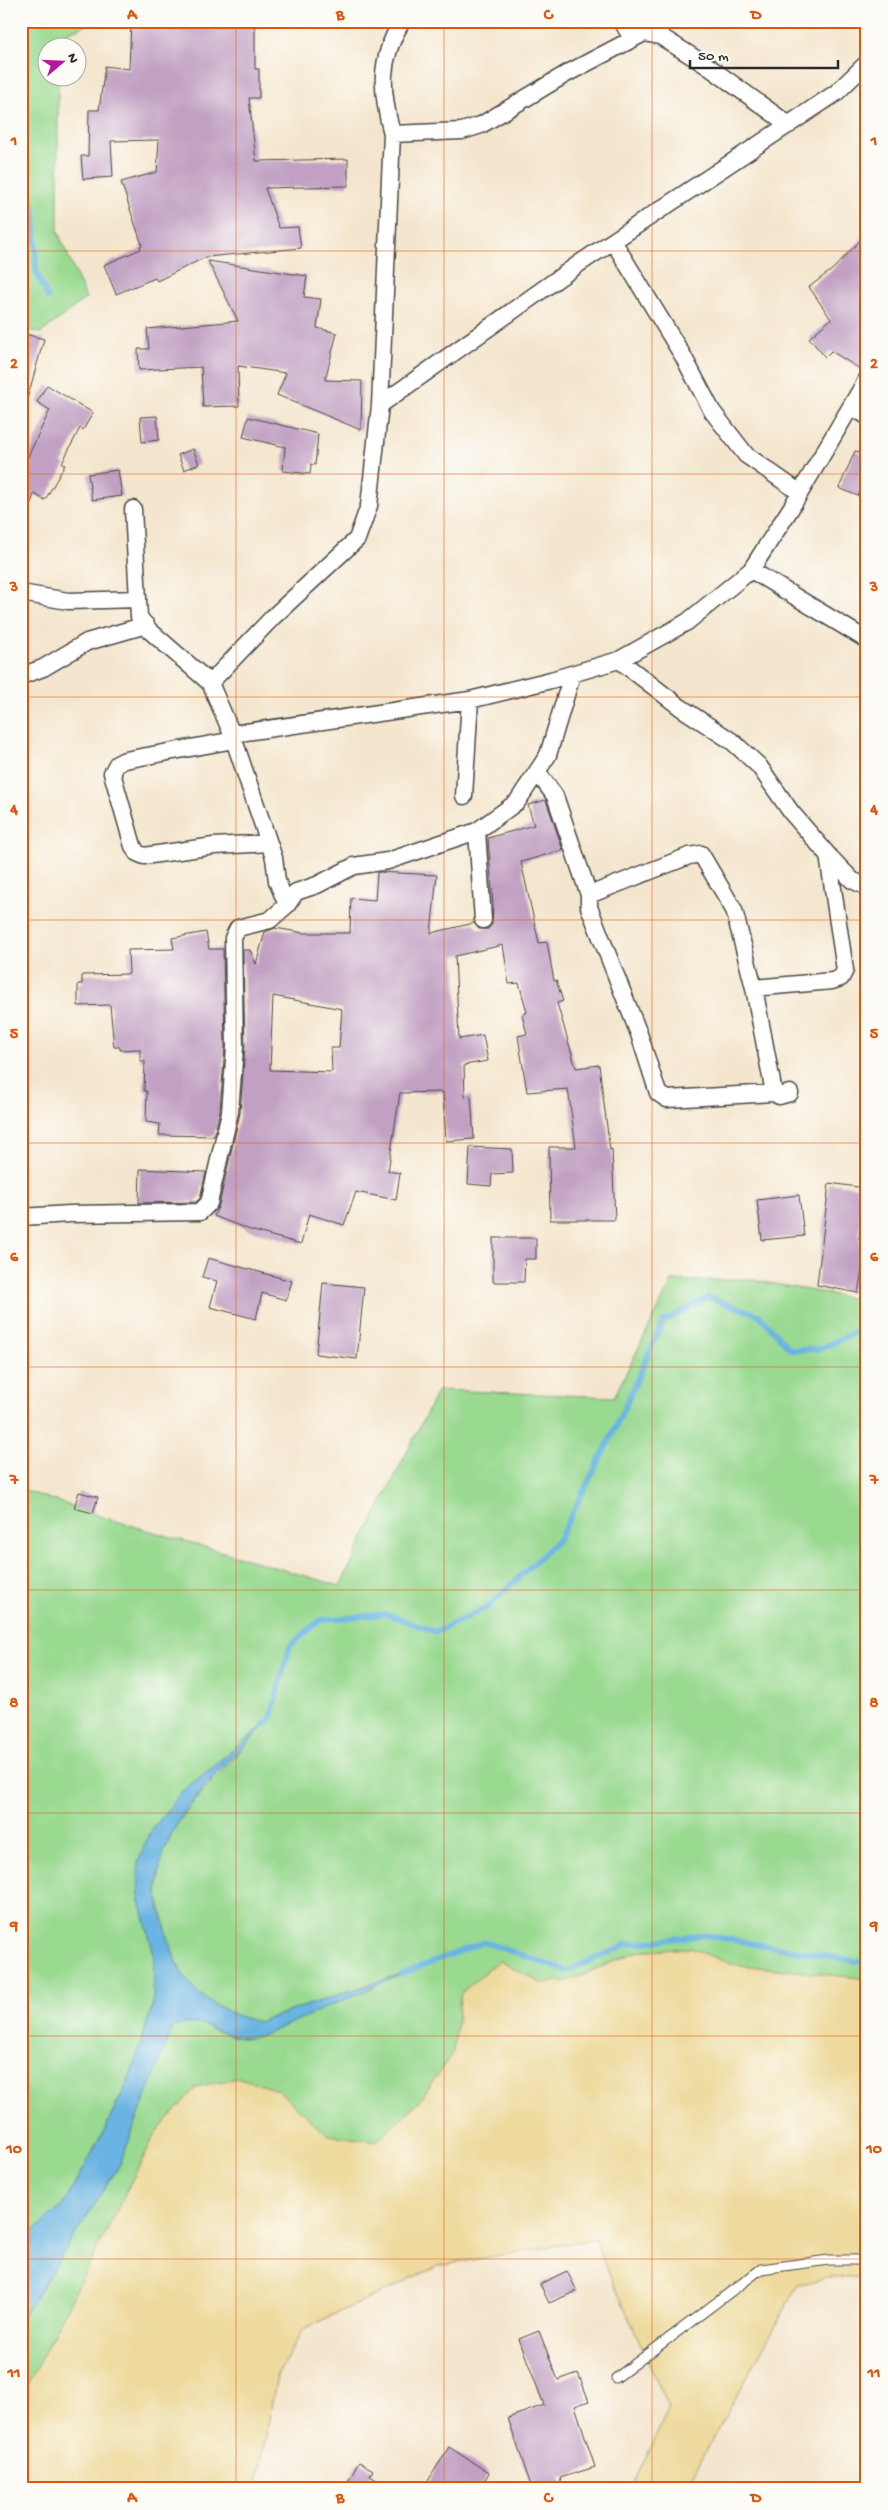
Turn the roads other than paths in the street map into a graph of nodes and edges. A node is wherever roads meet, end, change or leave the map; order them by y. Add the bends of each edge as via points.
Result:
1 (402, 21) edge
2 (622, 21) edge
3 (632, 39) junction
4 (867, 63) edge
5 (790, 125) junction
6 (392, 134) junction
7 (613, 241) junction
8 (867, 379) edge
9 (380, 405) junction
10 (852, 407) junction
11 (867, 416) edge
12 (799, 492) junction
13 (133, 509) dead end
14 (751, 570) junction
15 (21, 593) edge
16 (138, 600) junction
17 (146, 626) junction
18 (867, 640) edge
19 (619, 660) junction
20 (572, 675) junction
21 (21, 676) edge
22 (210, 683) junction
23 (470, 700) junction
24 (233, 737) junction
25 (538, 773) junction
26 (464, 796) dead end
27 (477, 831) junction
28 (269, 843) junction
29 (828, 854) junction
30 (867, 887) edge
31 (589, 895) junction
32 (287, 905) junction
33 (483, 920) dead end
34 (754, 988) junction
35 (21, 1217) edge
36 (867, 2260) edge
37 (616, 2378) dead end

1 - 6 street via 384,68 383,99
2 - 3 street
3 - 5 street via 644,33 660,36
3 - 6 street via 481,125 462,131
4 - 5 street via 836,93
5 - 7 street
6 - 9 street
7 - 9 street
7 - 12 street via 683,356 712,411 746,455
8 - 10 street
9 - 22 street via 369,506 358,539 272,617
10 - 11 street
10 - 12 street
12 - 14 street
13 - 16 street
14 - 18 street
14 - 19 street via 687,622
15 - 16 street via 68,601
16 - 17 street via 139,617
17 - 21 street via 87,642 43,668
17 - 22 street
19 - 20 street
19 - 29 street via 759,766 791,812
20 - 23 street
20 - 25 street via 548,755
22 - 24 street
23 - 24 street
23 - 26 street
24 - 28 street
24 - 28 street via 117,764 112,773 133,846 144,856 214,846
25 - 27 street via 518,802
25 - 31 street via 555,796
27 - 32 street via 388,861 354,866 296,892
27 - 33 street
28 - 32 street via 277,881
29 - 30 street via 852,880
29 - 34 street via 846,970 841,978 832,981
31 - 34 street via 701,854 734,910
31 - 34 street via 589,907 661,1096 667,1099 782,1093
32 - 35 street via 270,920 238,928 233,938 235,1047 230,1112 209,1203 200,1212
36 - 37 lane via 829,2260 761,2269

